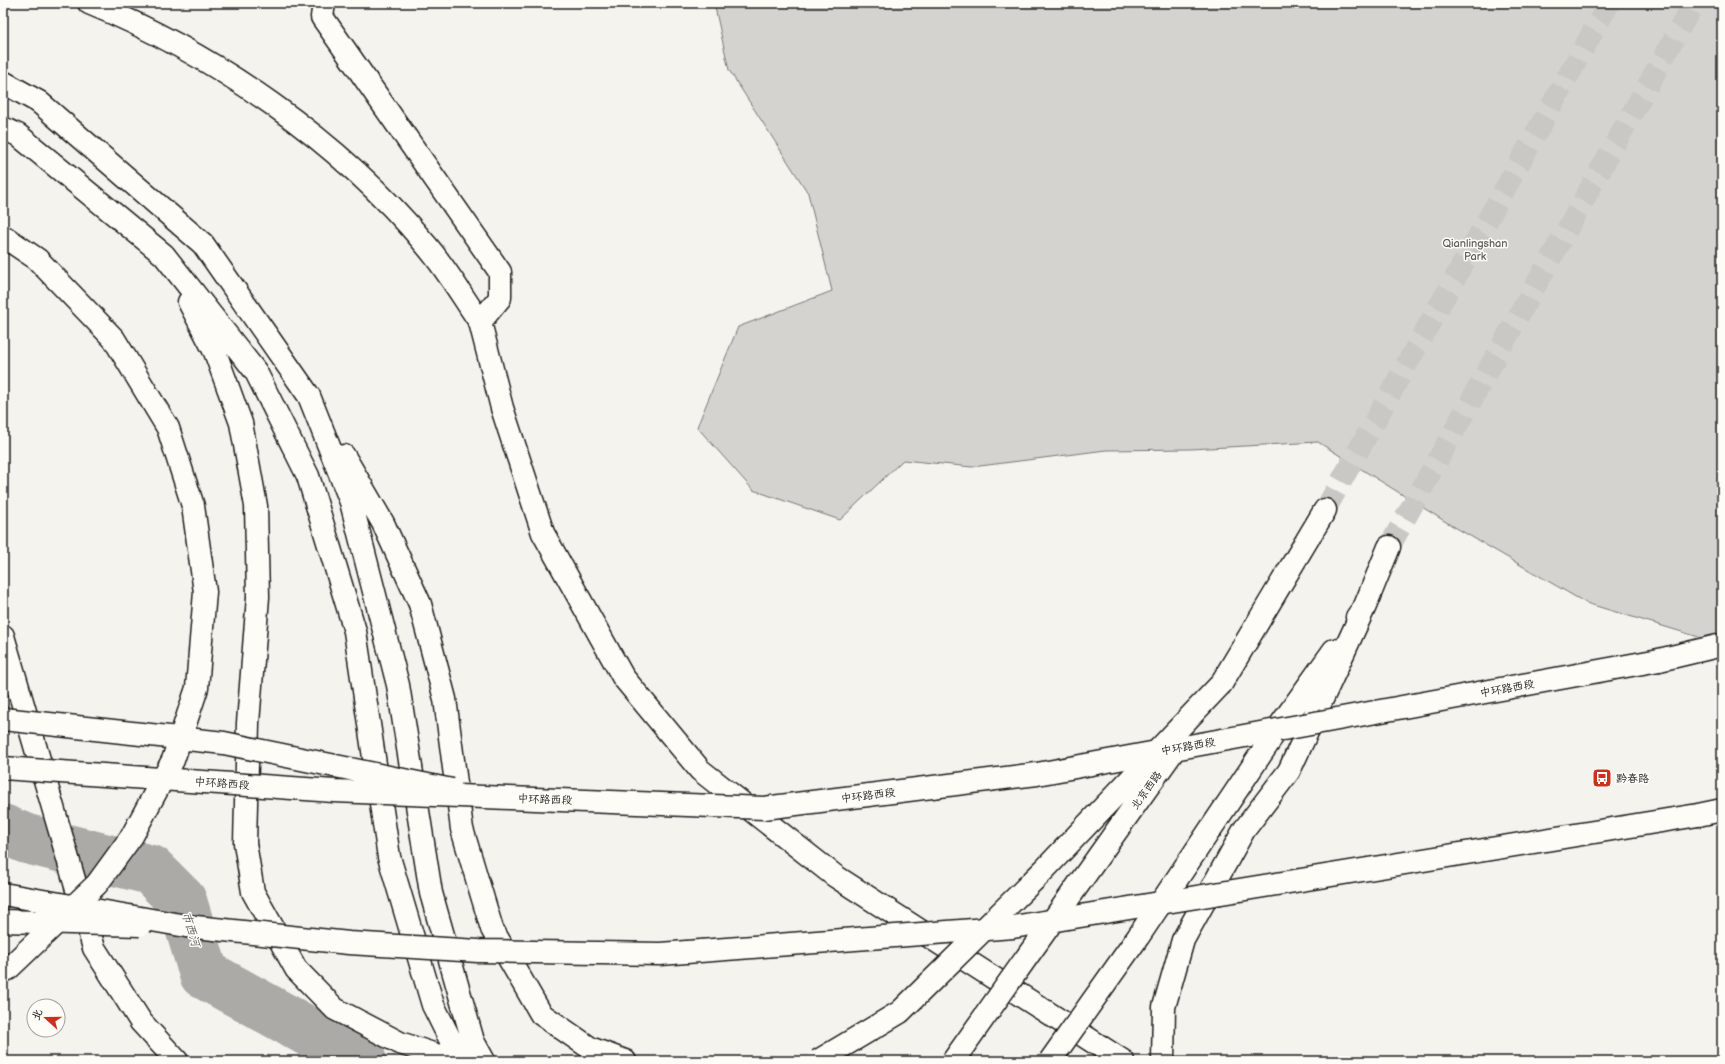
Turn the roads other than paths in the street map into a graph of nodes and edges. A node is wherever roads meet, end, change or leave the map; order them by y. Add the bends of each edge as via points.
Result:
1 (89, 3) edge
2 (324, 3) edge
3 (3, 82) edge
4 (3, 128) edge
5 (3, 236) edge
6 (164, 255) junction
7 (480, 322) junction
8 (309, 396) junction
9 (1325, 510) tunnel mouth
10 (1389, 548) tunnel mouth
11 (1365, 606) junction
12 (3, 636) edge
13 (1722, 645) edge
14 (7, 657) edge
15 (1221, 684) junction
16 (3, 719) edge
17 (3, 768) edge
18 (488, 797) junction
19 (1722, 810) edge
20 (3, 894) edge
21 (3, 921) edge
22 (186, 926) junction
23 (3, 971) edge
24 (177, 1061) edge
25 (454, 1061) edge
26 (461, 1061) edge
27 (484, 1061) edge
28 (625, 1061) edge
29 (818, 1061) edge
30 (953, 1061) edge
31 (1050, 1061) edge
32 (1123, 1061) edge
33 (1163, 1061) edge

1 - 7 main road via 117,14 199,57 278,108 361,174 426,245
2 - 7 main road via 322,17 500,272 500,298
3 - 8 main road via 39,102 203,244
4 - 6 main road via 18,135
5 - 23 main road, bridge via 37,259 114,339 168,428 193,506 205,592 197,688 172,760 132,836 97,884
6 - 25 main road, bridge via 215,352 241,423 256,506 258,597 248,723 245,843 253,892 296,969 335,1009 400,1043
6 - 26 main road, bridge via 256,372 308,476 355,631 389,857 433,1005
7 - 32 main road via 502,408 543,533 623,677 700,770 835,876
8 - 27 main road, bridge via 350,502 398,685 431,893 473,1041
8 - 28 main road, bridge via 383,523 420,604 445,699 462,829 492,929 541,1014 590,1048
9 - 15 main road, 北京西路
10 - 11 main road
11 - 31 main road, bridge via 1268,742 1138,937
11 - 33 main road via 1289,771 1244,830 1183,940 1164,1007
12 - 14 main road
13 - 18 main road, 中环路西段, bridge via 1658,660 1037,774 764,808
14 - 24 main road via 94,948 141,1022
15 - 29 main road, bridge via 1044,870 900,1012
15 - 30 main road, 北京西路, bridge
16 - 18 main road, bridge via 224,742
17 - 18 main road, 中环路西段, bridge via 334,791
19 - 22 main road, bridge via 1014,927 660,954 478,951 349,943
20 - 22 main road, bridge
21 - 22 main road, bridge

